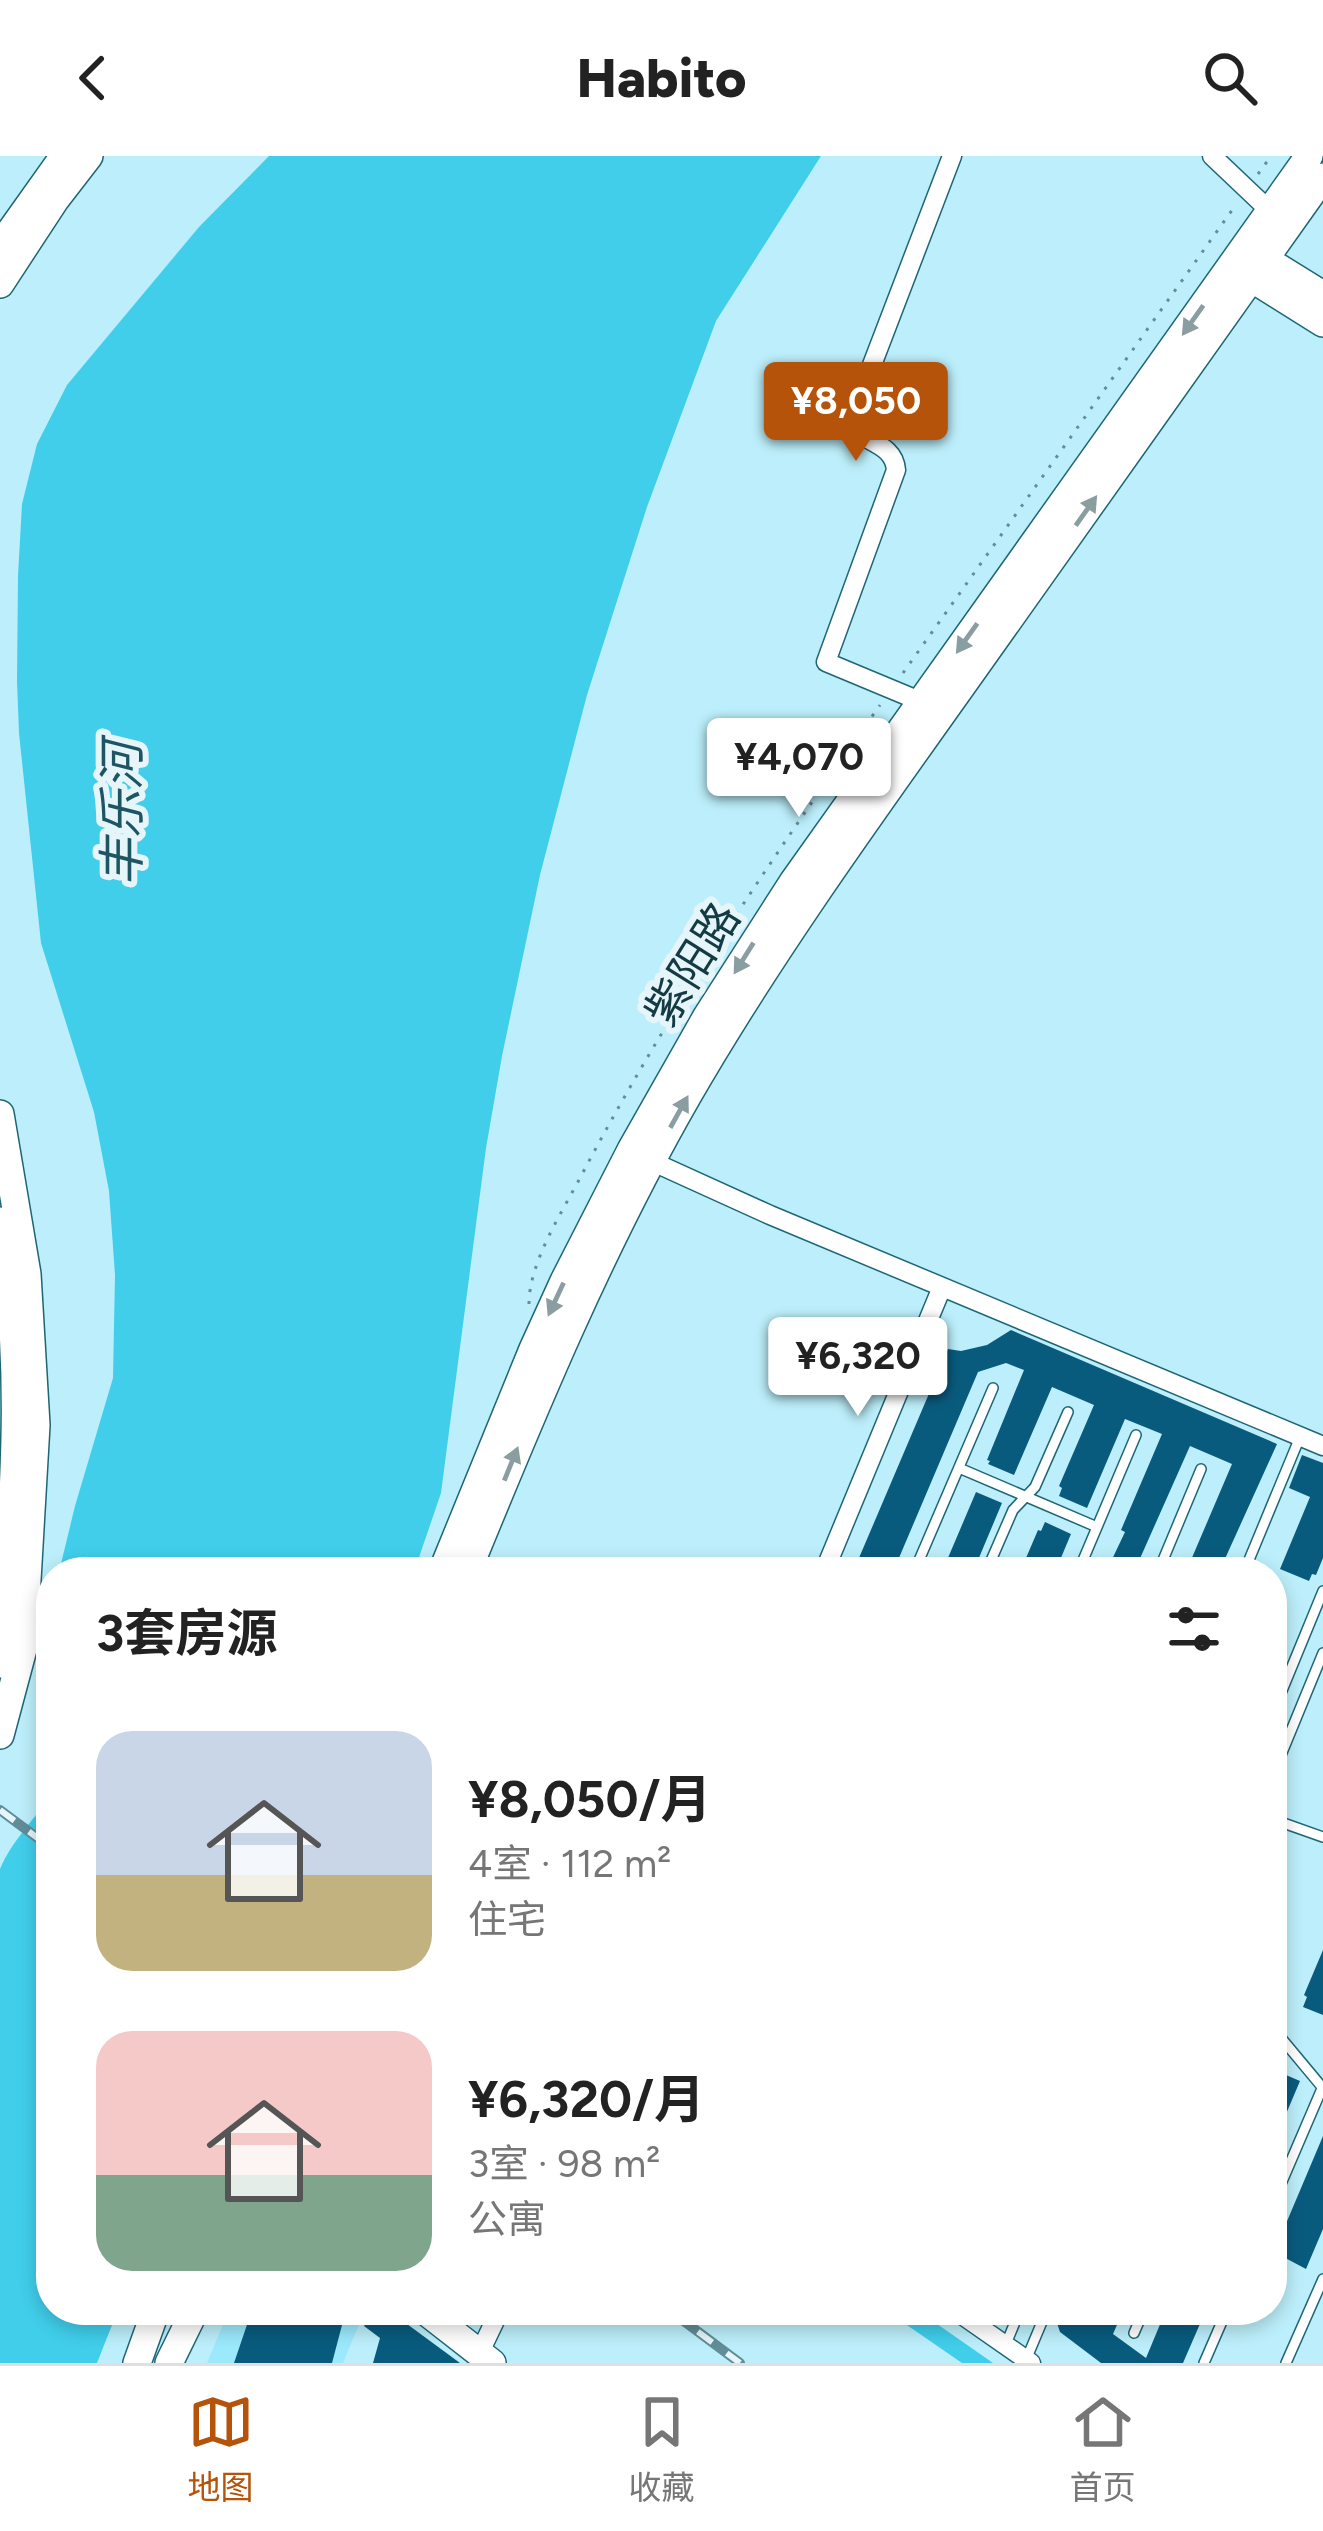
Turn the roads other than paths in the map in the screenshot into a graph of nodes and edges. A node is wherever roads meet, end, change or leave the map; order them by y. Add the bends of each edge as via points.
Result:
1 (64, 156) edge
2 (89, 156) edge
3 (952, 156) edge
4 (1212, 156) edge
5 (1309, 156) edge
6 (1323, 177) edge
7 (1270, 211) junction
8 (0, 246) edge
9 (1248, 262) junction
10 (0, 284) edge
11 (1323, 296) edge
12 (1323, 323) edge
13 (922, 702) junction
14 (0, 1114) edge
15 (652, 1161) junction
16 (0, 1222) edge
17 (942, 1287) junction
18 (993, 1388) dead end
19 (1068, 1412) dead end
20 (1136, 1435) dead end
21 (1300, 1437) junction
22 (1323, 1446) edge
23 (958, 1468) junction
24 (1201, 1469) dead end
25 (7, 1476) edge
26 (1025, 1497) junction
27 (1097, 1527) junction
28 (448, 1557) edge
29 (473, 1557) edge
30 (830, 1557) edge
31 (920, 1557) edge
32 (993, 1557) edge
33 (1084, 1557) edge
34 (1164, 1557) edge
35 (1250, 1557) edge
36 (1323, 1591) edge
37 (1, 1652) edge
38 (1323, 1653) edge
39 (1287, 1678) edge
40 (0, 1735) edge
41 (1287, 1741) edge
42 (1287, 1825) edge
43 (1323, 1837) edge
44 (1287, 2045) edge
45 (1323, 2087) edge
46 (1287, 2170) edge
47 (1323, 2279) edge
48 (151, 2325) edge
49 (187, 2325) edge
50 (443, 2325) edge
51 (496, 2325) edge
52 (976, 2325) edge
53 (1014, 2325) edge
54 (1041, 2325) edge
55 (1137, 2325) edge
56 (1220, 2325) edge
57 (1134, 2333) dead end
58 (1005, 2345) junction
59 (486, 2358) edge
60 (1028, 2361) edge
61 (137, 2363) edge
62 (169, 2363) edge
63 (1204, 2363) edge
64 (1286, 2363) edge

1 - 8 main road
2 - 10 main road
3 - 13 street via 849,425 890,452 896,470 826,662
4 - 7 street
5 - 7 main road, 紫阳路
6 - 9 main road, 紫阳路
7 - 9 main road, 紫阳路
9 - 11 main road
9 - 12 main road
9 -> 13 main road, 紫阳路
15 -> 9 main road, 紫阳路 via 813,896
13 -> 28 main road, 紫阳路 via 749,949 631,1150 533,1348
14 - 40 main road via 27,1274 36,1425 23,1649
15 - 17 street
29 -> 15 main road, 紫阳路 via 585,1291
16 - 25 main road via 15,1368
17 - 21 street
17 - 30 street
18 - 23 lane
19 - 26 lane
20 - 27 lane
21 - 22 street
21 - 35 lane
23 - 26 lane
23 - 31 lane
24 - 34 lane
25 - 37 main road
26 - 27 lane
26 - 32 lane
27 - 33 lane
36 - 39 lane
38 - 41 lane
42 - 43 lane
44 - 45 lane
45 - 46 lane
47 - 64 lane
48 - 61 main road
49 - 62 main road
50 - 59 main road
51 - 59 street
52 - 58 street
53 - 58 lane
54 - 60 lane
55 - 57 lane
56 - 63 lane
58 - 60 street

